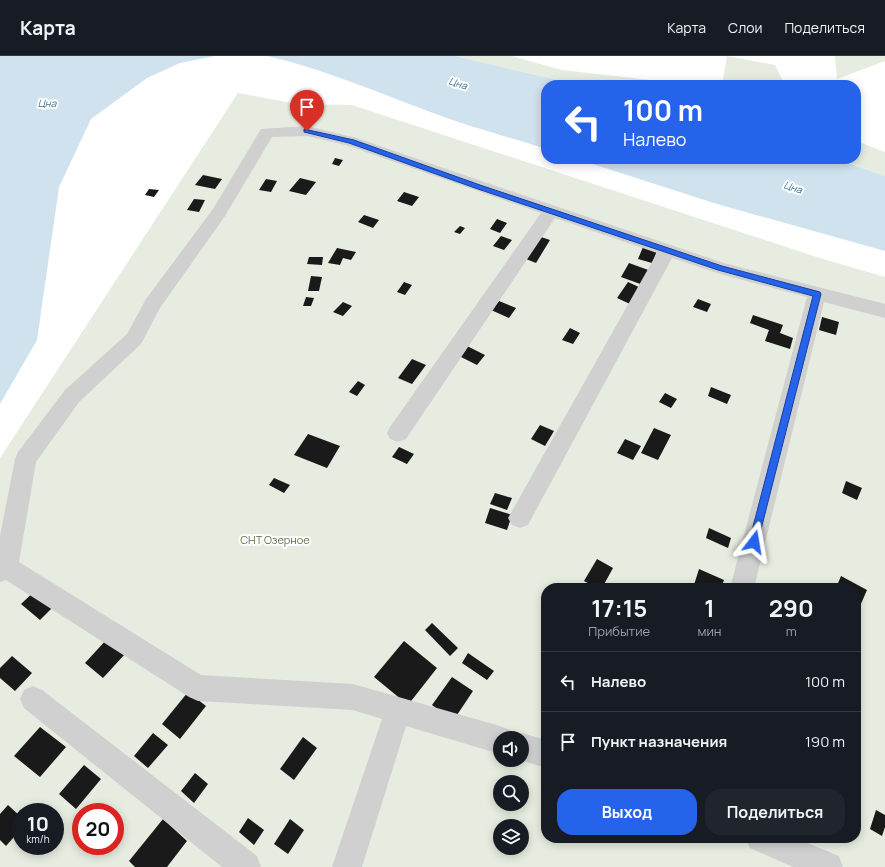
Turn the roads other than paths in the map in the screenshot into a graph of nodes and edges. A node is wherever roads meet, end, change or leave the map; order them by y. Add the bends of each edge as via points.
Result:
1 (551, 210) junction
2 (668, 250) junction
3 (817, 294) junction
4 (885, 311) edge
5 (398, 432) dead end
6 (520, 518) dead end
7 (3, 569) edge
8 (743, 583) edge
9 (33, 699) dead end
10 (398, 710) junction
11 (493, 738) edge
12 (529, 749) edge
13 (541, 753) edge
14 (772, 843) edge
15 (246, 867) edge
16 (347, 867) edge
17 (828, 867) edge

1 - 2 lane
1 - 5 lane
1 - 7 lane via 351,141 307,131 267,132 219,212 153,304 134,339 72,396 26,459
2 - 3 lane via 720,268
2 - 6 lane
3 - 4 lane
3 - 8 lane
7 - 10 lane via 198,688 353,697
9 - 15 lane
10 - 11 lane
10 - 16 lane
12 - 13 lane
14 - 17 lane

